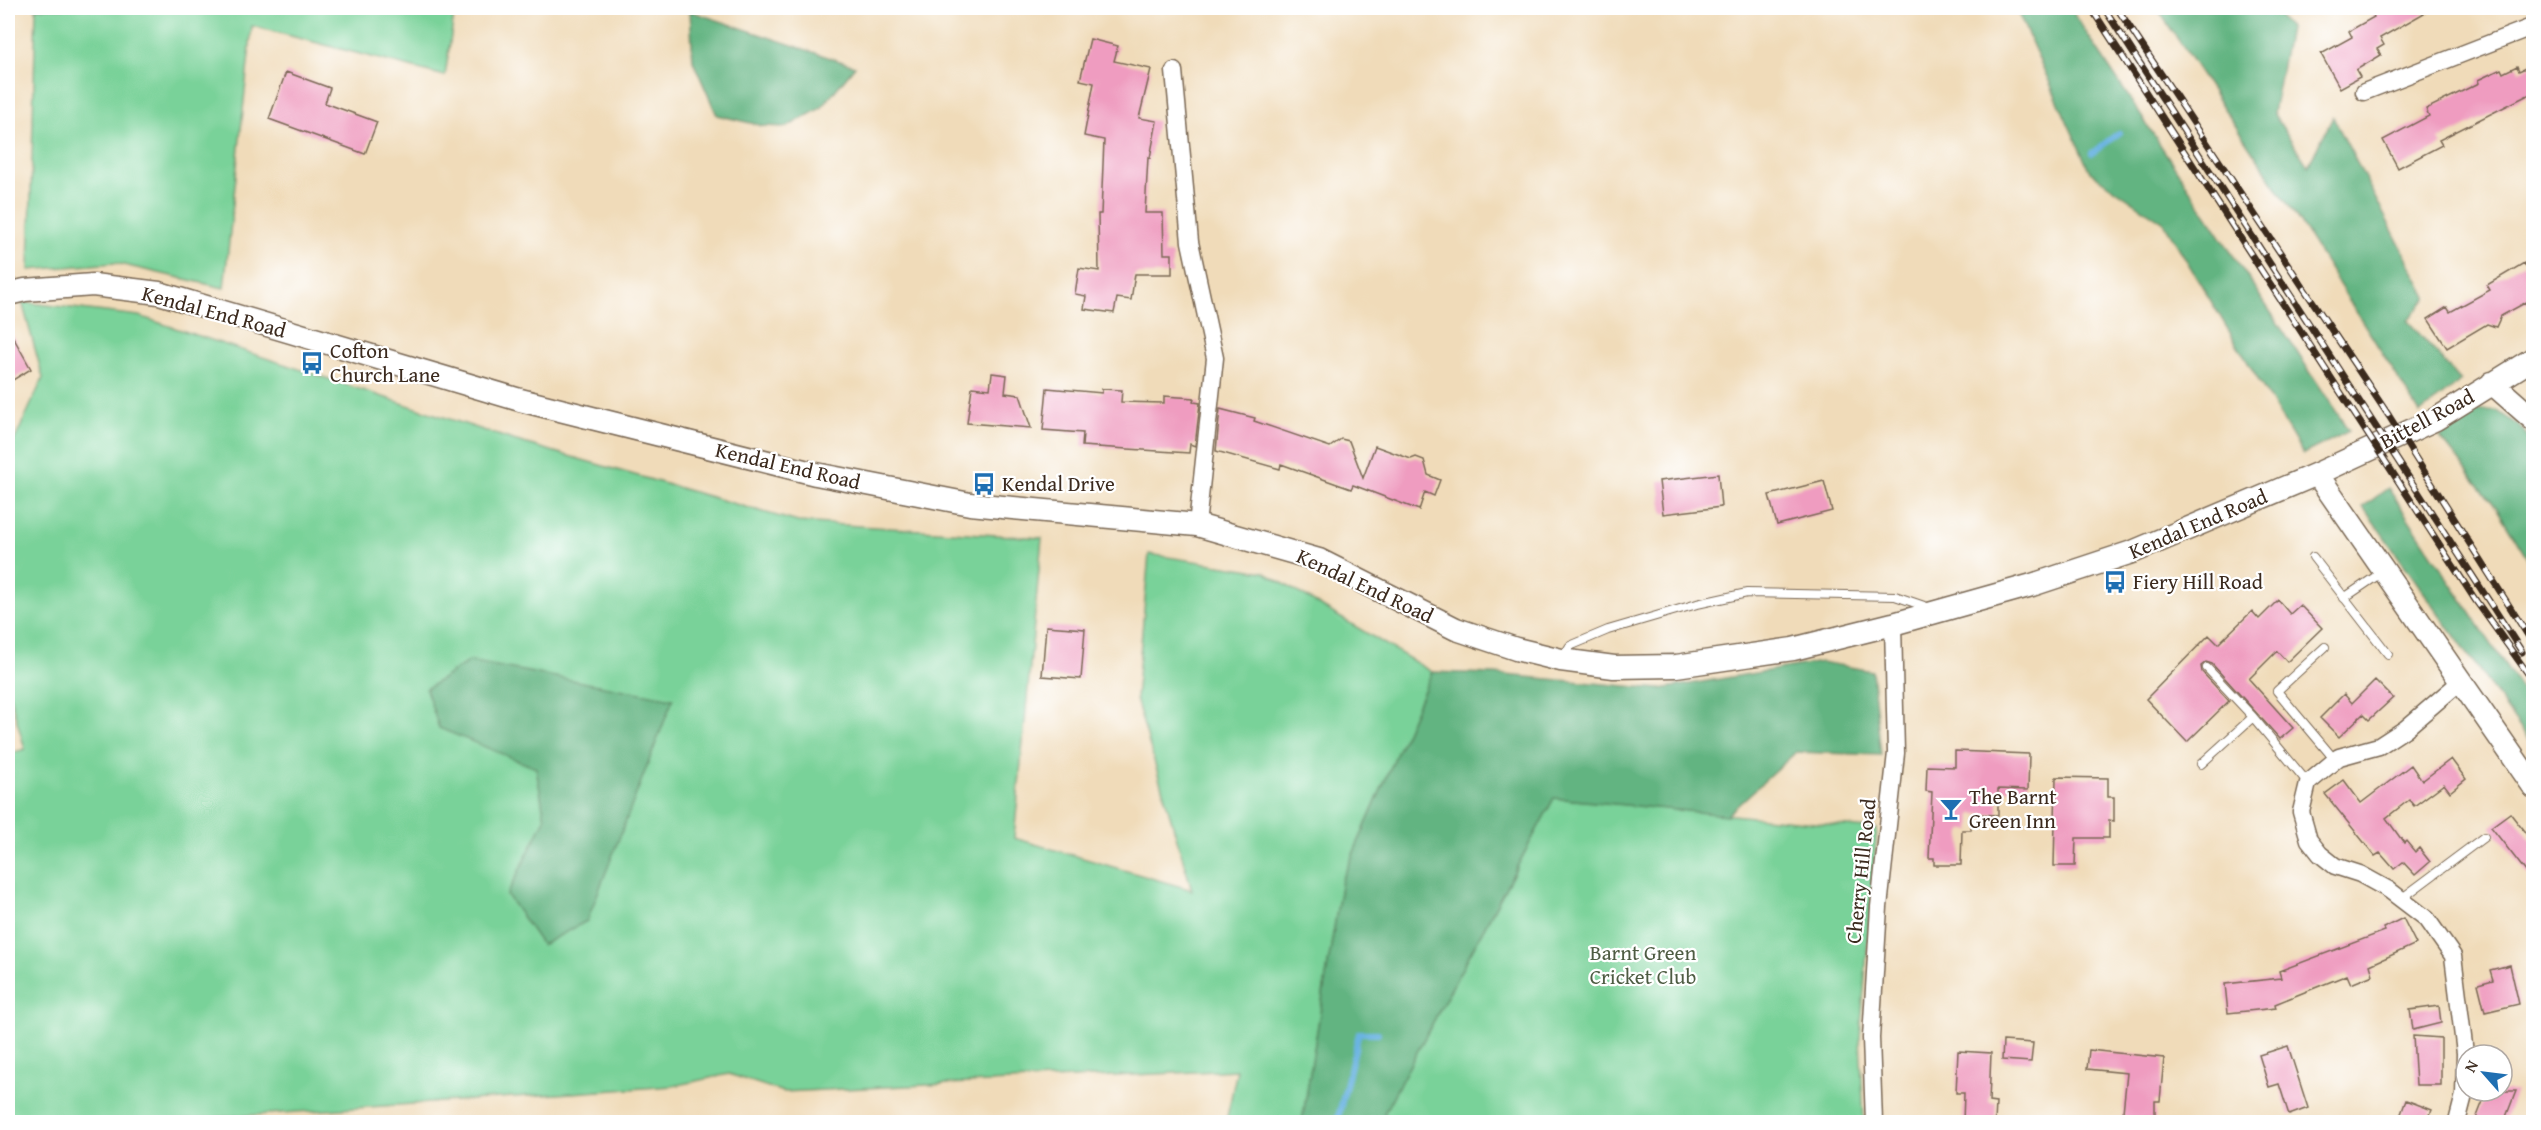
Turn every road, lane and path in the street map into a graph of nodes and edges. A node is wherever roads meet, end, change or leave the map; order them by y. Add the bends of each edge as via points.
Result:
1 (2534, 26) edge
2 (1174, 71) dead end
3 (2364, 92) dead end
4 (8, 294) edge
5 (2534, 358) edge
6 (2492, 383) junction
7 (2534, 420) edge
8 (2317, 474) junction
9 (1197, 525) junction
10 (2313, 557) dead end
11 (2384, 570) junction
12 (2344, 598) junction
13 (1939, 610) junction
14 (1893, 624) junction
15 (2325, 647) dead end
16 (2388, 654) dead end
17 (1561, 660) junction
18 (2207, 668) dead end
19 (2461, 681) junction
20 (2253, 717) junction
21 (2335, 760) junction
22 (2202, 764) dead end
23 (2308, 783) junction
24 (2534, 787) edge
25 (2484, 837) dead end
26 (2401, 899) junction
27 (1874, 1122) edge
28 (2457, 1122) edge

1 - 3 street
2 - 9 street via 1190,242 1215,358
4 - 9 main road, Kendal End Road via 93,285 159,293 520,400 816,474 970,504
5 - 6 main road, Bittell Road
6 - 7 main road
6 - 8 main road, Bittell Road via 2436,419
8 - 11 main road
8 - 13 main road, Kendal End Road via 2135,552
9 - 17 main road, Kendal End Road via 1319,561 1456,629
10 - 12 lane
11 - 12 lane
11 - 19 main road
12 - 16 lane
13 - 14 main road, Kendal End Road
13 - 17 lane via 1895,596 1747,594 1608,630 1570,646
14 - 17 main road, Kendal End Road via 1793,649 1676,666 1614,667
14 - 27 street, Cherry Hill Road via 1896,753 1878,907 1870,1038
15 - 21 lane via 2277,691
18 - 20 lane
19 - 21 street via 2379,746
19 - 24 main road
20 - 22 lane
20 - 23 lane
21 - 23 street
23 - 26 street via 2301,812 2314,847 2335,866 2360,874
25 - 26 lane
26 - 28 street via 2427,919 2453,957 2465,1053 2464,1095

